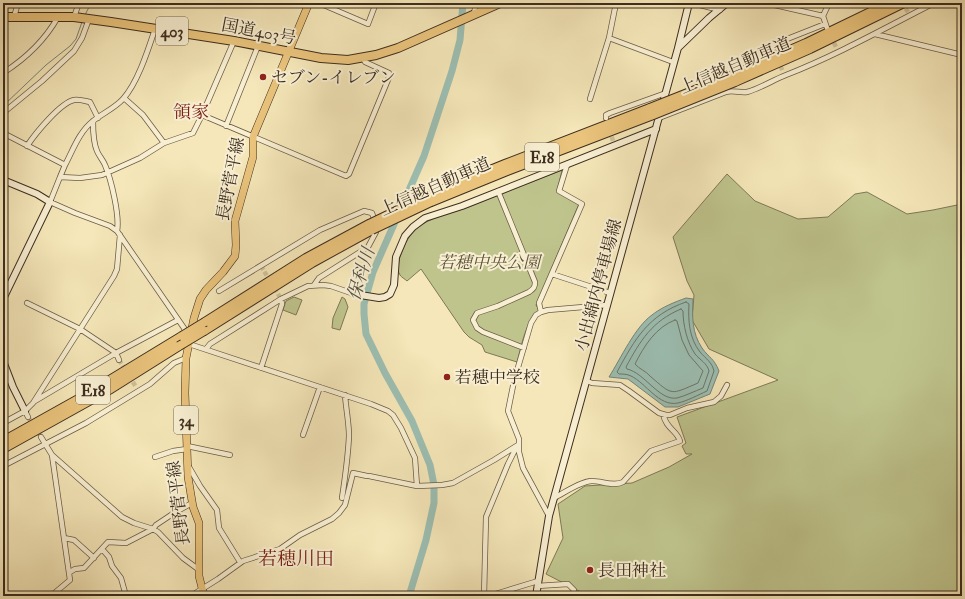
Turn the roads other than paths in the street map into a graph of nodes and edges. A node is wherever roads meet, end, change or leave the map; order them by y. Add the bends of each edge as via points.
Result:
1 (18, 3) edge
2 (79, 3) edge
3 (309, 3) edge
4 (319, 3) edge
5 (376, 3) edge
6 (476, 3) edge
7 (500, 3) edge
8 (616, 3) edge
9 (690, 3) edge
10 (727, 3) edge
11 (766, 3) edge
12 (828, 3) edge
13 (889, 3) edge
14 (904, 3) edge
15 (934, 3) edge
16 (781, 5) edge
17 (720, 10) junction
18 (473, 14) junction
19 (823, 16) junction
20 (3, 17) edge
21 (14, 17) junction
22 (58, 17) junction
23 (81, 18) junction
24 (155, 29) junction
25 (875, 34) junction
26 (609, 38) junction
27 (234, 41) junction
28 (258, 46) junction
29 (678, 48) junction
30 (773, 48) dead end
31 (289, 52) junction
32 (962, 55) edge
33 (362, 58) junction
34 (673, 62) junction
35 (3, 73) edge
36 (734, 78) junction
37 (666, 93) junction
38 (124, 98) junction
39 (590, 99) dead end
40 (3, 113) edge
41 (654, 114) junction
42 (202, 115) junction
43 (606, 118) dead end
44 (95, 119) junction
45 (226, 126) junction
46 (656, 129) junction
47 (3, 133) edge
48 (253, 137) junction
49 (164, 143) junction
50 (27, 146) junction
51 (65, 165) junction
52 (567, 165) junction
53 (108, 172) junction
54 (60, 177) junction
55 (3, 180) edge
56 (498, 191) junction
57 (50, 202) junction
58 (370, 227) junction
59 (118, 233) junction
60 (552, 274) junction
61 (314, 285) junction
62 (219, 291) dead end
63 (610, 293) junction
64 (354, 294) joint
65 (3, 299) edge
66 (281, 299) junction
67 (27, 303) dead end
68 (607, 305) junction
69 (541, 312) junction
70 (178, 320) junction
71 (80, 329) junction
72 (189, 344) junction
73 (524, 348) junction
74 (206, 350) junction
75 (116, 353) junction
76 (186, 358) junction
77 (119, 360) tunnel mouth
78 (3, 361) edge
79 (261, 368) junction
80 (587, 381) junction
81 (727, 385) dead end
82 (320, 387) junction
83 (345, 395) junction
84 (33, 403) junction
85 (25, 411) junction
86 (663, 414) junction
87 (28, 417) tunnel mouth
88 (3, 423) edge
89 (303, 434) dead end
90 (41, 437) tunnel mouth
91 (3, 441) edge
92 (45, 444) junction
93 (518, 445) junction
94 (187, 448) junction
95 (3, 449) edge
96 (52, 455) junction
97 (230, 455) dead end
98 (155, 457) dead end
99 (4, 466) edge
100 (188, 466) junction
101 (417, 486) junction
102 (342, 498) dead end
103 (554, 498) junction
104 (192, 503) junction
105 (549, 516) junction
106 (153, 529) junction
107 (64, 538) junction
108 (102, 549) junction
109 (94, 558) junction
110 (240, 562) junction
111 (198, 569) junction
112 (70, 572) junction
113 (537, 583) junction
114 (203, 592) edge
115 (51, 596) edge
116 (126, 596) edge
117 (184, 596) edge
118 (484, 596) edge
119 (536, 596) edge
120 (574, 596) edge

1 - 21 street
2 - 23 street
3 - 31 main road, 長野菅平線 / 34
4 - 5 street via 368,24
6 - 18 street
7 - 18 highway, 国道403号 / 403
8 - 26 street
9 - 17 street
9 - 29 street
10 - 17 street, 小出綿内停車場線
11 - 16 street
12 - 19 street
13 - 36 highway, 上信越自動車道 / E18
14 - 36 highway, 上信越自動車道 / E18 via 810,49
15 - 25 street
16 - 19 street
17 - 29 street, 小出綿内停車場線 via 708,18
18 - 33 highway, 国道403号 / 403 via 398,48
19 - 30 street via 826,26 772,45
20 - 21 highway, 国道403号 / 403
21 - 22 highway, 国道403号 / 403
22 - 23 highway, 国道403号 / 403
22 - 35 street via 28,54
23 - 24 highway, 国道403号 / 403
23 - 40 street via 82,38 74,51
24 - 27 highway, 国道403号 / 403
24 - 38 street via 141,66
25 - 32 street
25 - 41 street via 746,92 726,92
26 - 34 street
26 - 39 street
27 - 28 highway, 国道403号 / 403
27 - 42 street
28 - 31 highway, 国道403号 / 403
28 - 45 street
29 - 34 street, 小出綿内停車場線
31 - 33 highway, 国道403号 / 403 via 321,58
31 - 48 main road, 長野菅平線 / 34
33 - 48 street via 390,74 349,174 346,176
34 - 37 street, 小出綿内停車場線
36 - 41 highway, 上信越自動車道 / E18, bridge
37 - 41 street, 小出綿内停車場線
37 - 43 street via 610,113
38 - 44 street
38 - 49 street via 142,115
41 - 46 street, 小出綿内停車場線
41 - 58 highway, 上信越自動車道 / E18, bridge via 511,162
42 - 45 street
42 - 49 street via 193,133
44 - 50 street via 90,102 74,100 61,108
44 - 51 street via 76,142
44 - 53 street via 94,139 97,152
45 - 48 street
46 - 52 street via 614,143
46 - 63 street, 小出綿内停車場線
47 - 50 street
48 - 72 main road, 長野菅平線 / 34 via 253,157 234,221 235,256 202,295
49 - 53 street via 140,158
50 - 51 street
51 - 54 street
52 - 56 street
52 - 60 street via 559,191 582,204
53 - 54 street via 93,177
53 - 59 street via 119,223
54 - 57 street
55 - 57 street
56 - 64 street via 425,218 413,227 405,236 396,256 395,280 390,294 379,298
56 - 73 street via 535,286 529,292 477,313 473,320 477,328 483,332
57 - 59 street via 110,226
57 - 65 street
58 - 91 highway, 上信越自動車道 / E18, bridge via 299,262 80,398
58 - 95 highway, 上信越自動車道 / E18, bridge via 83,405
59 - 70 street
59 - 71 street via 117,269
60 - 63 street
60 - 69 street via 539,303
61 - 62 street via 319,278 368,247 376,232 372,213 364,211 320,230
61 - 64 street via 331,286
61 - 66 street
63 - 68 street, 小出綿内停車場線
66 - 74 street via 210,344
66 - 79 street via 282,304
67 - 71 street
68 - 69 street via 556,308
68 - 80 street, 小出綿内停車場線
69 - 73 street via 531,323
70 - 72 street via 184,328
70 - 75 street
71 - 75 street
71 - 84 street
72 - 74 street
72 - 76 main road, 長野菅平線 / 34
73 - 93 street via 508,411 519,439
74 - 79 street
75 - 77 street
75 - 84 street
76 - 92 street via 174,363 150,384 137,389 86,423
76 - 94 main road, 長野菅平線 / 34
78 - 85 street
79 - 82 street
80 - 86 street via 620,385
80 - 103 street, 小出綿内停車場線
81 - 86 street via 714,402 670,415
82 - 83 street
82 - 89 street
83 - 101 street via 377,406 393,415 415,458
83 - 102 street via 349,435
84 - 85 street
85 - 87 street
85 - 88 street
86 - 103 street via 665,423 679,436 680,441 651,451 619,484 591,481
90 - 92 street
92 - 96 street
92 - 99 street
93 - 101 street via 453,483
93 - 105 street via 523,468
93 - 118 street via 486,518
94 - 97 street
94 - 98 street
94 - 100 main road, 長野菅平線 / 34
96 - 106 street via 122,517
96 - 107 street
100 - 104 main road, 長野菅平線 / 34
100 - 110 street via 217,510 220,528
101 - 110 street via 353,473 345,505 332,519 280,549
103 - 105 street, 小出綿内停車場線
104 - 106 street via 174,512
104 - 111 main road, 長野菅平線 / 34 via 199,523
105 - 113 street, 小出綿内停車場線
106 - 108 street via 126,542 108,542
106 - 111 street
107 - 109 street via 74,540
107 - 112 street
108 - 109 street
108 - 116 street via 120,578
109 - 112 street via 84,568
110 - 114 street
111 - 114 main road, 長野菅平線 / 34
112 - 115 street via 70,580
113 - 118 street
113 - 119 street, 小出綿内停車場線
113 - 120 street via 568,584 574,590
114 - 117 street

